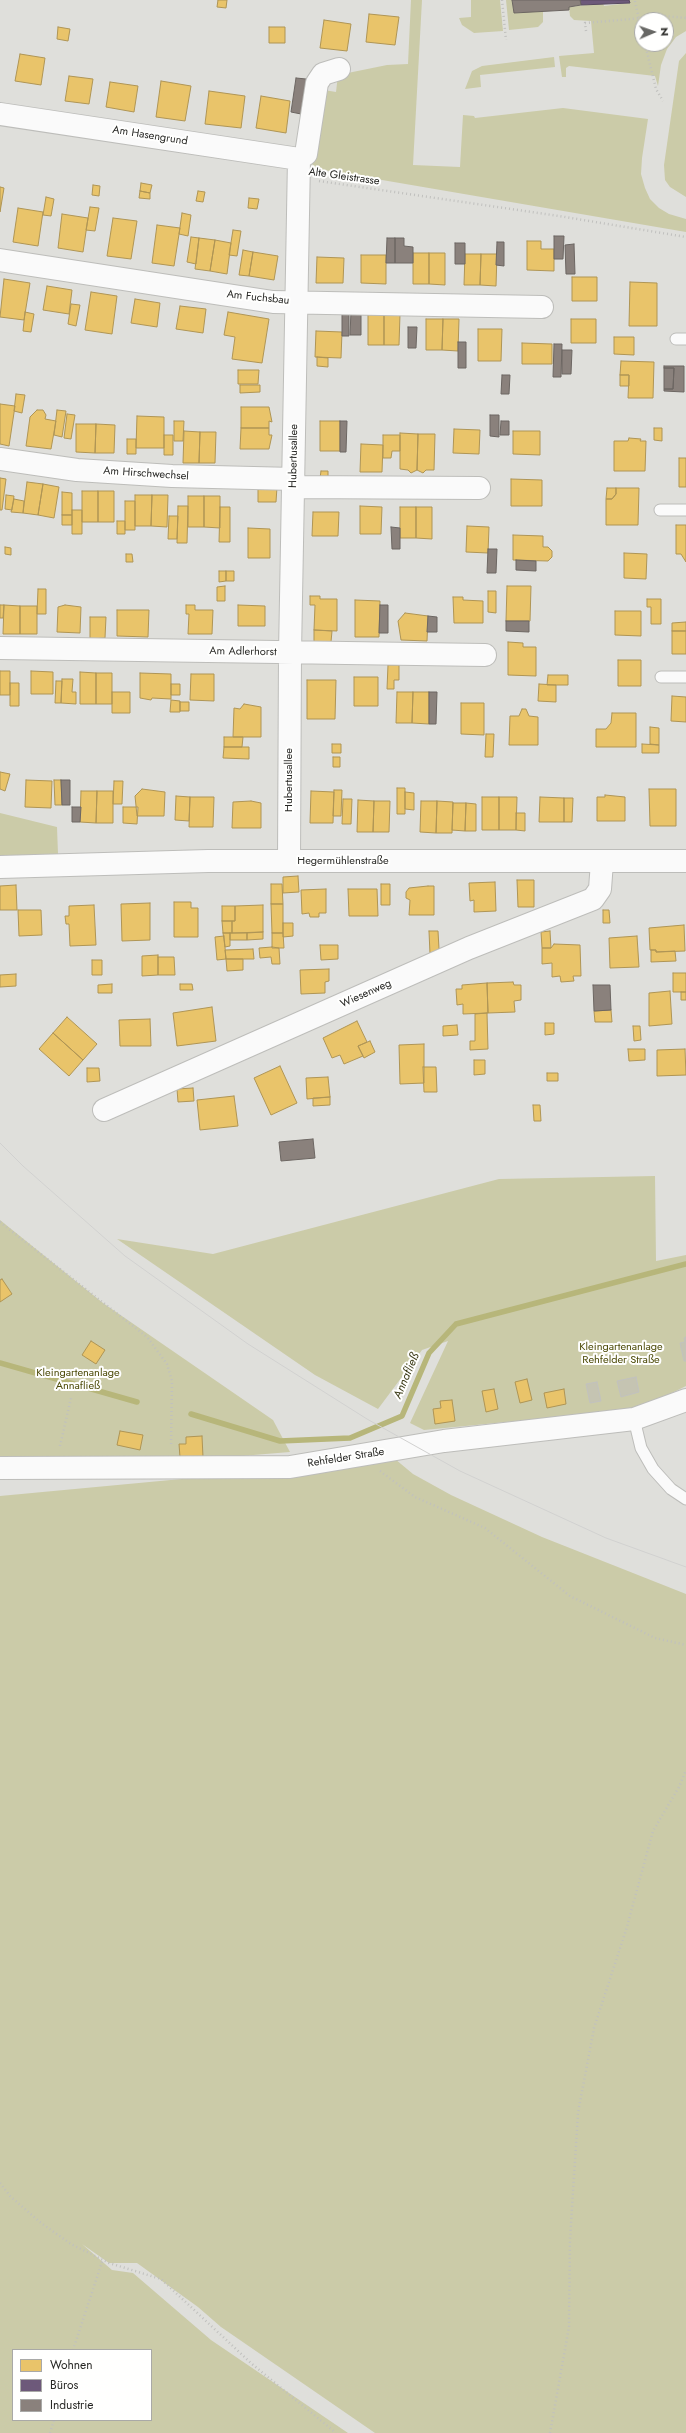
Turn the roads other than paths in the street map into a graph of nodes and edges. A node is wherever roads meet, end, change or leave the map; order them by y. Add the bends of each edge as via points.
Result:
1 (339, 69) dead end
2 (0, 114) edge
3 (299, 168) junction
4 (0, 260) edge
5 (298, 302) junction
6 (542, 307) dead end
7 (0, 459) edge
8 (294, 483) junction
9 (479, 488) dead end
10 (660, 510) dead end
11 (686, 510) edge
12 (0, 648) edge
13 (290, 653) junction
14 (485, 656) dead end
15 (661, 677) dead end
16 (686, 677) edge
17 (289, 861) junction
18 (686, 861) edge
19 (602, 862) junction
20 (0, 866) edge
21 (104, 1110) dead end
22 (686, 1400) edge
23 (634, 1419) junction
24 (0, 1468) edge
25 (686, 1498) edge

1 - 3 street, Hubertusallee via 323,74 316,83 306,154
2 - 3 street, Am Hasengrund
3 - 5 street, Hubertusallee
4 - 5 street, Am Fuchsbau via 273,302
5 - 6 street, Am Fuchsbau
5 - 8 street, Hubertusallee
7 - 8 street, Am Hirschwechsel via 77,470
8 - 9 street, Am Hirschwechsel
8 - 13 street, Hubertusallee
10 - 11 lane
12 - 13 street, Am Adlerhorst
13 - 14 street, Am Adlerhorst
13 - 17 street, Hubertusallee
15 - 16 lane
17 - 19 street, Hegermühlenstraße
17 - 20 street, Hegermühlenstraße
18 - 19 street, Hegermühlenstraße
19 - 21 street, Wiesenweg via 600,889 593,899 469,948
22 - 23 street, Rehfelder Straße
23 - 24 street, Rehfelder Straße via 444,1441 290,1467
23 - 25 lane via 641,1448 653,1469 671,1489

